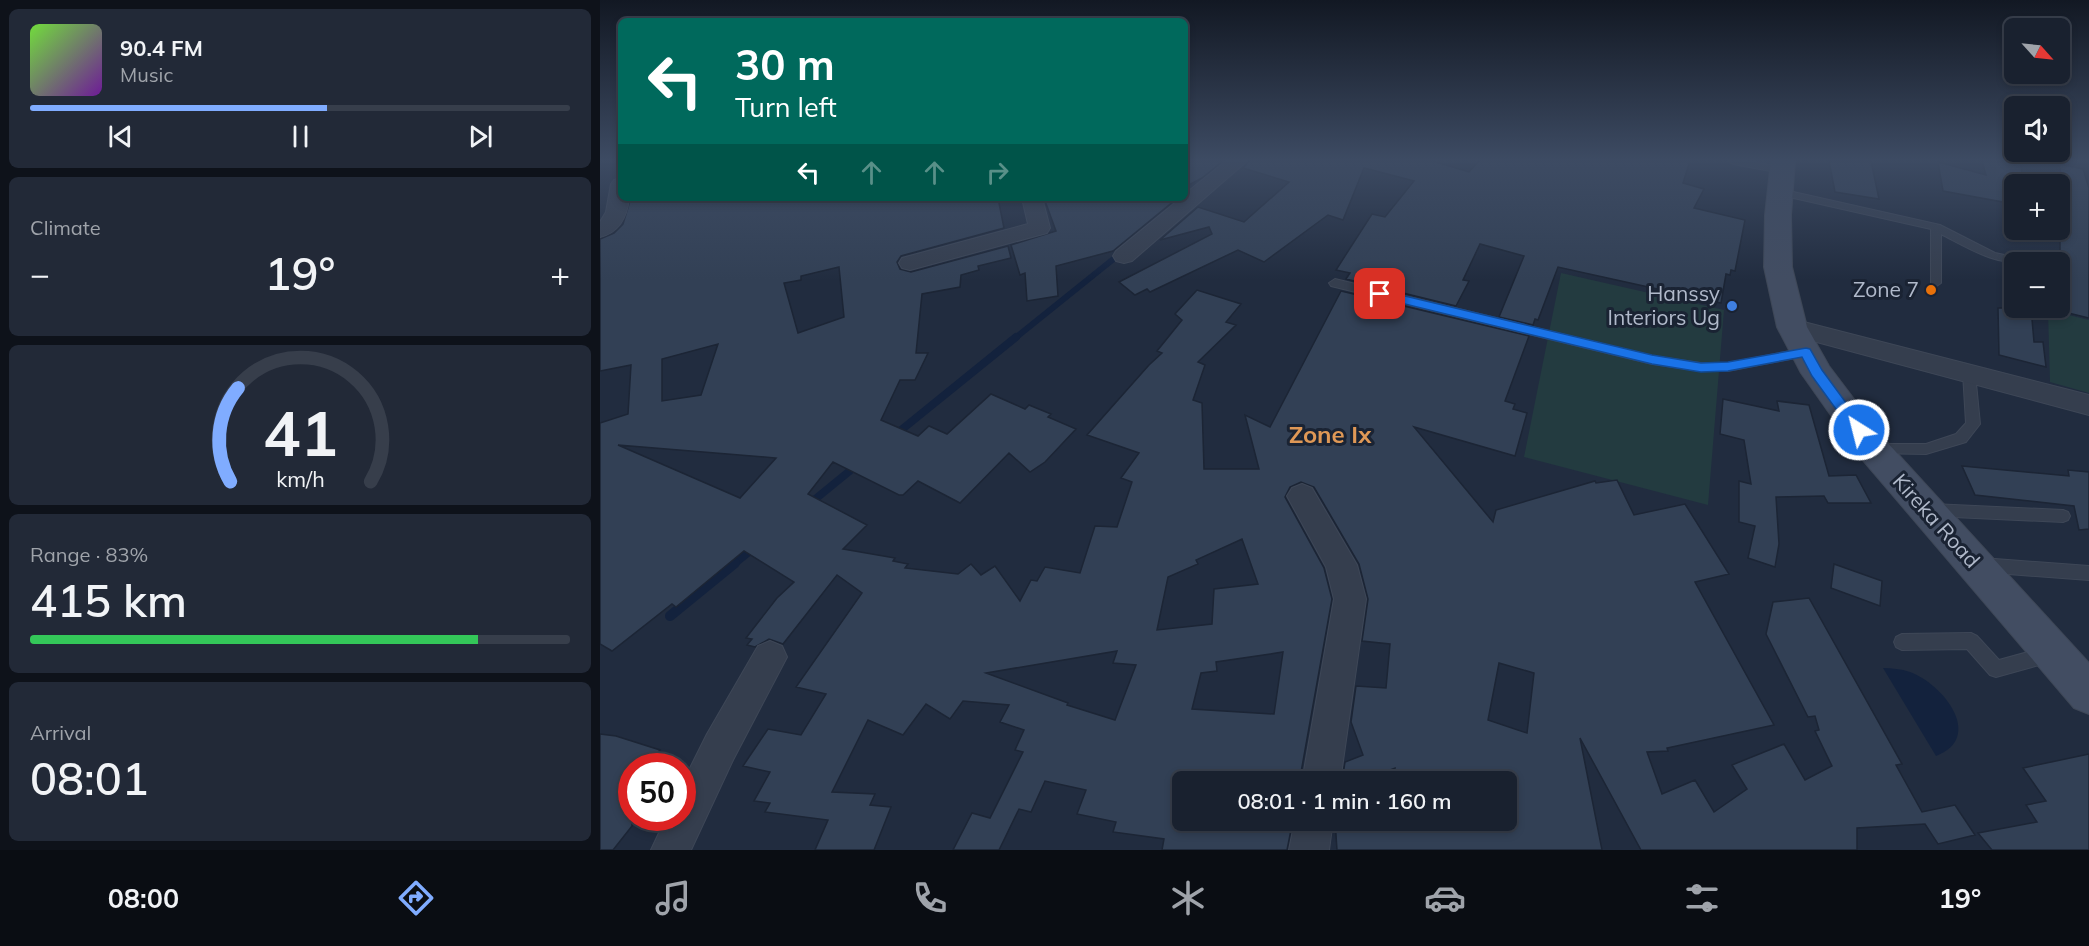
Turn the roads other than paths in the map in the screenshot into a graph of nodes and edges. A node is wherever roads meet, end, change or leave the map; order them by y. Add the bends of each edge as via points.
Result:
1 (618, 201) edge
2 (1033, 201) edge
3 (1189, 201) edge
4 (1781, 201) edge
5 (1859, 201) edge
6 (1936, 227) junction
7 (600, 231) edge
8 (1124, 255) dead end
9 (2004, 258) edge
10 (910, 263) dead end
11 (1335, 283) dead end
12 (1935, 283) dead end
13 (1799, 340) junction
14 (1969, 373) junction
15 (2089, 405) edge
16 (1873, 449) junction
17 (1302, 496) dead end
18 (1926, 510) junction
19 (2063, 516) dead end
20 (1974, 564) junction
21 (2089, 573) edge
22 (1902, 642) dead end
23 (2053, 653) junction
24 (770, 657) dead end
25 (2089, 694) edge
26 (1323, 771) edge
27 (1312, 831) edge
28 (671, 850) edge
29 (1309, 850) edge

1 - 7 street via 615,219
2 - 10 street via 1040,228
3 - 8 street
4 - 13 main road, Kireka Road via 1778,267
5 - 6 lane
6 - 9 lane
6 - 12 lane
11 - 13 lane via 1682,364 1728,367
13 - 14 street
13 - 16 main road, Kireka Road via 1817,373
14 - 15 street
14 - 16 lane via 1973,424 1961,438 1926,449
16 - 18 main road, Kireka Road
17 - 26 street via 1341,566 1350,599
18 - 19 lane
18 - 20 main road, Kireka Road
20 - 21 lane
20 - 23 main road, Kireka Road
22 - 23 lane via 1971,641 1996,669
23 - 25 main road, Kireka Road
24 - 28 street via 720,747
27 - 29 street

